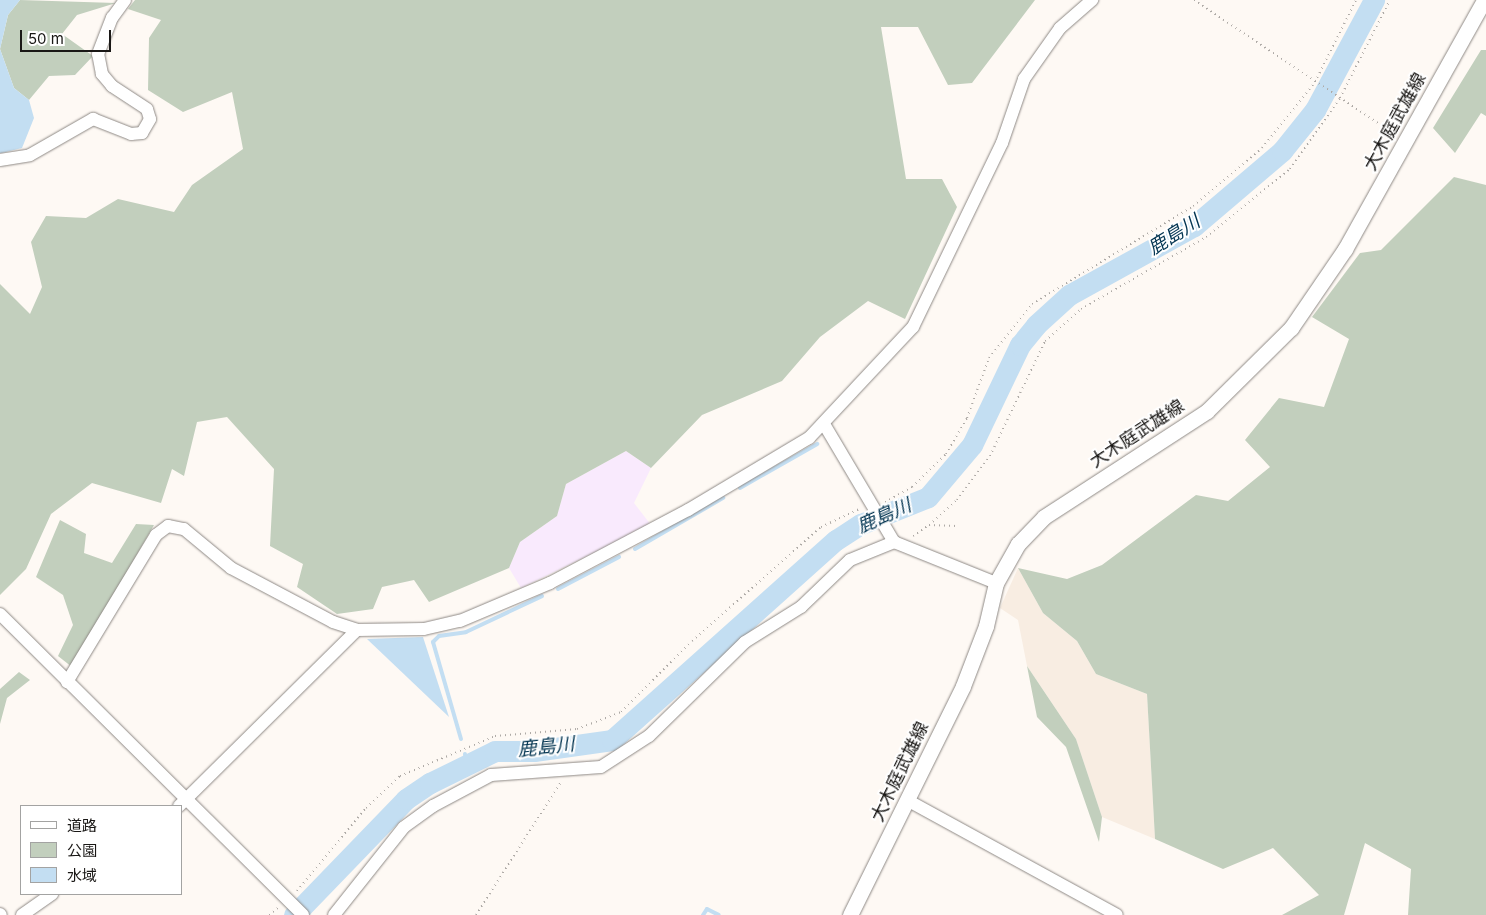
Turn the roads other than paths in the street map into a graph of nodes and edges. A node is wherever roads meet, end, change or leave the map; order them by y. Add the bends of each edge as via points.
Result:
1 (125, 0) edge
2 (1092, 0) edge
3 (1484, 0) edge
4 (0, 160) edge
5 (824, 424) junction
6 (893, 540) junction
7 (996, 583) junction
8 (0, 614) edge
9 (357, 630) junction
10 (67, 682) junction
11 (907, 800) junction
12 (183, 804) edge
13 (51, 895) edge
14 (22, 915) edge
15 (303, 915) edge
16 (334, 915) edge
17 (850, 915) edge
18 (1117, 915) edge

1 - 4 street via 112,18 98,54 102,74 112,86 147,109 150,118 142,133 131,134 93,119 30,155
2 - 5 street via 1060,28 1024,79 1002,143 913,327
3 - 7 main road, 大木庭武雄線 via 1345,249 1291,328 1207,411 1044,517 1018,544
5 - 6 street
5 - 9 street via 788,452 688,510 550,583 460,621 424,629
6 - 7 street via 906,549
6 - 16 street via 850,560 801,607 745,642 649,736 600,767 491,775 433,806 404,827
7 - 11 main road, 大木庭武雄線 via 986,626 963,686
8 - 10 street
9 - 10 street via 333,622 231,568 184,529 168,526 156,536
9 - 12 street
10 - 12 street
11 - 17 main road, 大木庭武雄線
11 - 18 street
12 - 15 street
13 - 14 street

